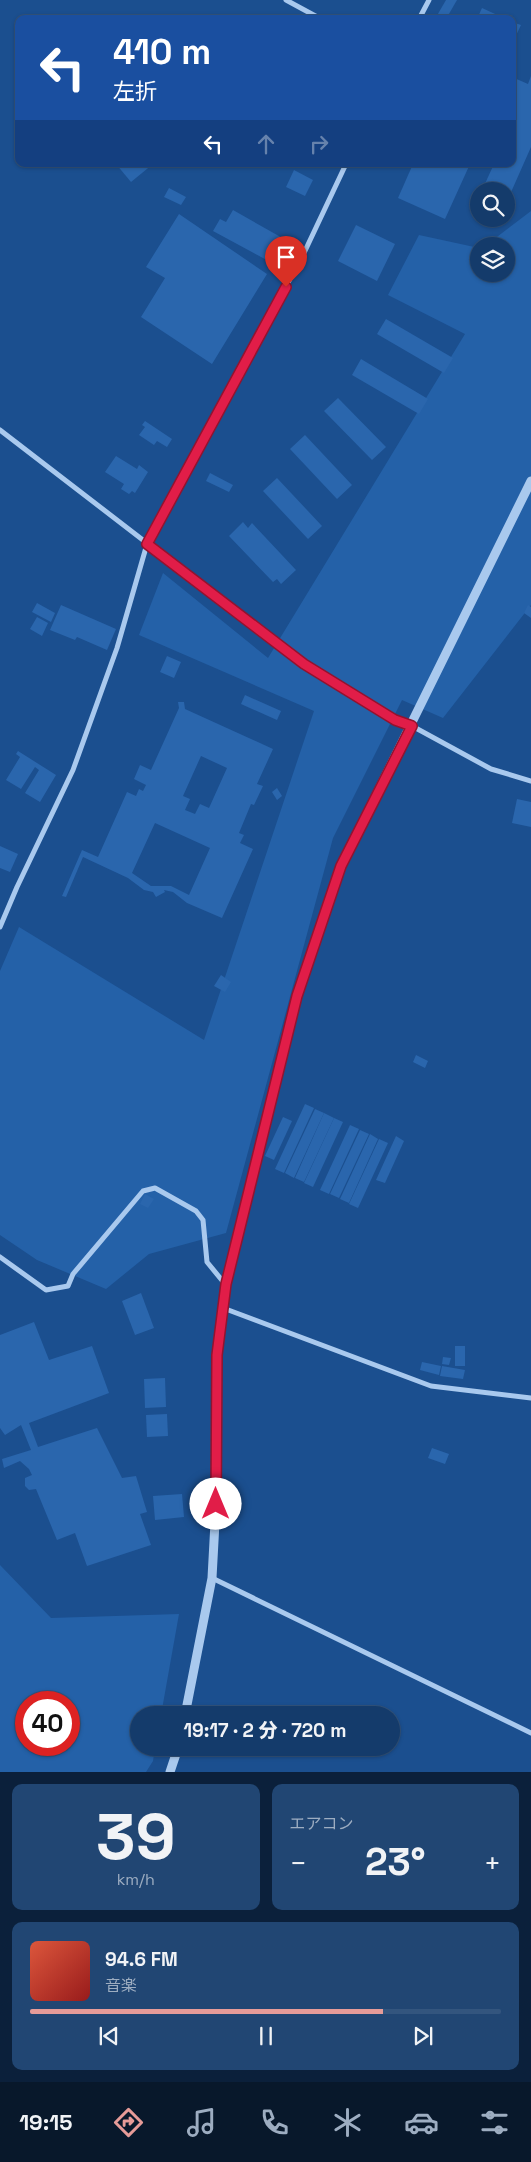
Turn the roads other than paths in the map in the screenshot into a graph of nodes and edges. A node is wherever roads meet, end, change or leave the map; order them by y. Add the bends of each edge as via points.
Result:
1 (286, 0) edge
2 (429, 0) edge
3 (314, 15) edge
4 (421, 15) edge
5 (345, 167) edge
6 (0, 430) edge
7 (531, 481) edge
8 (147, 544) junction
9 (412, 726) junction
10 (531, 781) edge
11 (0, 927) edge
12 (0, 1257) edge
13 (226, 1284) junction
14 (223, 1308) junction
15 (531, 1398) edge
16 (212, 1578) junction
17 (187, 1706) edge
18 (531, 1733) edge
19 (175, 1756) edge
20 (170, 1772) edge

1 - 3 street
2 - 4 street
5 - 8 street via 304,253
6 - 8 street
7 - 9 street
8 - 9 street via 304,664 395,720
8 - 11 street via 117,648 73,770
9 - 10 street via 491,769
9 - 13 street via 341,866 297,996
12 - 13 street via 46,1290 68,1286 73,1274 143,1191 155,1188 196,1211 203,1220 207,1262
13 - 14 street
14 - 15 street via 431,1386
14 - 16 street via 217,1355
16 - 17 street
16 - 18 street
19 - 20 street

